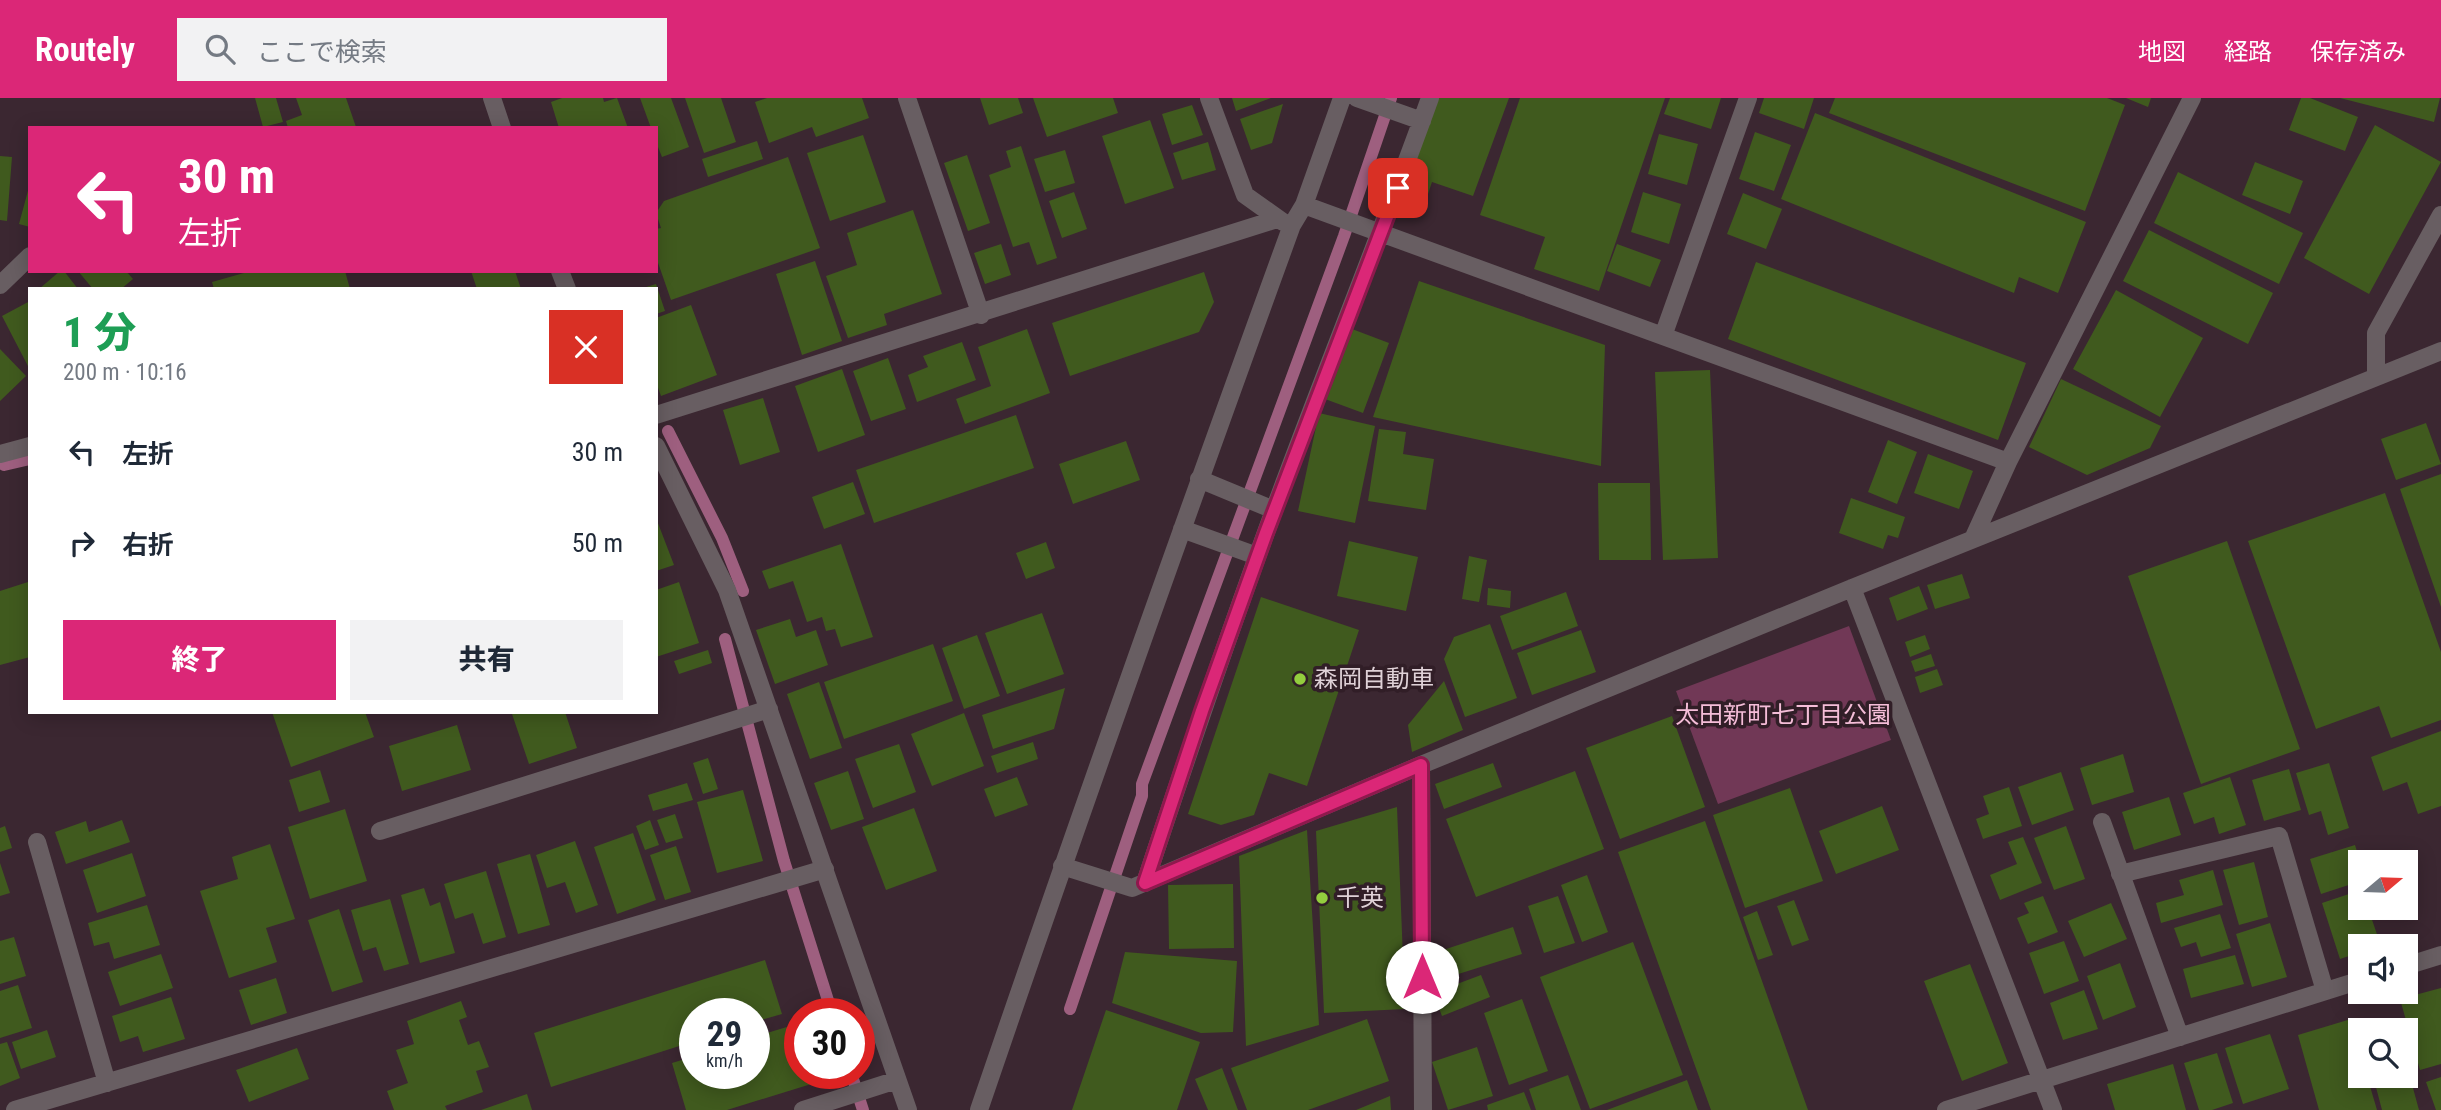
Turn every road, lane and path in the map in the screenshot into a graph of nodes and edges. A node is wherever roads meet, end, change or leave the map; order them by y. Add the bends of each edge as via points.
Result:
1 (492, 98) edge
2 (907, 98) edge
3 (1209, 98) edge
4 (1342, 98) edge
5 (1430, 98) edge
6 (1748, 98) edge
7 (2192, 98) edge
8 (1365, 101) edge
9 (1422, 121) junction
10 (501, 126) edge
11 (1304, 205) junction
12 (2441, 215) edge
13 (1284, 222) junction
14 (1382, 232) junction
15 (28, 258) edge
16 (0, 285) edge
17 (981, 315) junction
18 (1663, 335) junction
19 (2441, 351) edge
20 (2376, 377) junction
21 (658, 414) edge
22 (28, 447) edge
23 (658, 450) edge
24 (0, 454) edge
25 (2008, 462) junction
26 (1199, 479) junction
27 (1274, 510) junction
28 (1181, 529) junction
29 (1973, 539) junction
30 (1257, 556) junction
31 (1852, 588) junction
32 (753, 715) junction
33 (1421, 765) junction
34 (2102, 822) dead end
35 (380, 831) dead end
36 (37, 842) dead end
37 (1062, 866) junction
38 (825, 869) junction
39 (2120, 874) junction
40 (1138, 885) junction
41 (2441, 955) edge
42 (2418, 962) edge
43 (2348, 984) edge
44 (2325, 992) junction
45 (2180, 1037) junction
46 (897, 1080) junction
47 (2042, 1081) junction
48 (107, 1083) junction
49 (15, 1110) edge
50 (803, 1110) edge
51 (908, 1110) edge
52 (979, 1110) edge
53 (1423, 1110) edge
54 (1946, 1110) edge
55 (2053, 1110) edge

1 - 10 street
2 - 17 street
3 - 13 street via 1245,195
4 - 11 street
5 - 9 street
6 - 18 street
7 - 25 street
8 - 9 street
9 - 14 street
11 - 13 street
11 - 14 street
12 - 20 street via 2376,333
13 - 17 street
13 - 26 street
14 - 18 street
14 - 27 street
15 - 16 street
17 - 21 street
18 - 25 street
19 - 20 street
20 - 29 street
22 - 24 street
23 - 32 street via 727,590
25 - 29 street
26 - 27 street
26 - 28 street
27 - 30 street
28 - 30 street
28 - 37 street
29 - 31 street
30 - 40 street
31 - 33 street
31 - 47 street
32 - 35 street
32 - 38 street
33 - 40 street
33 - 53 street
34 - 39 street
36 - 48 street
37 - 40 street
37 - 52 street
38 - 46 street
38 - 48 street
39 - 44 street via 2279,835
39 - 45 street
41 - 42 street
43 - 44 street
44 - 45 street
45 - 47 street
46 - 50 street
46 - 51 street
47 - 54 street
47 - 55 street
48 - 49 street

